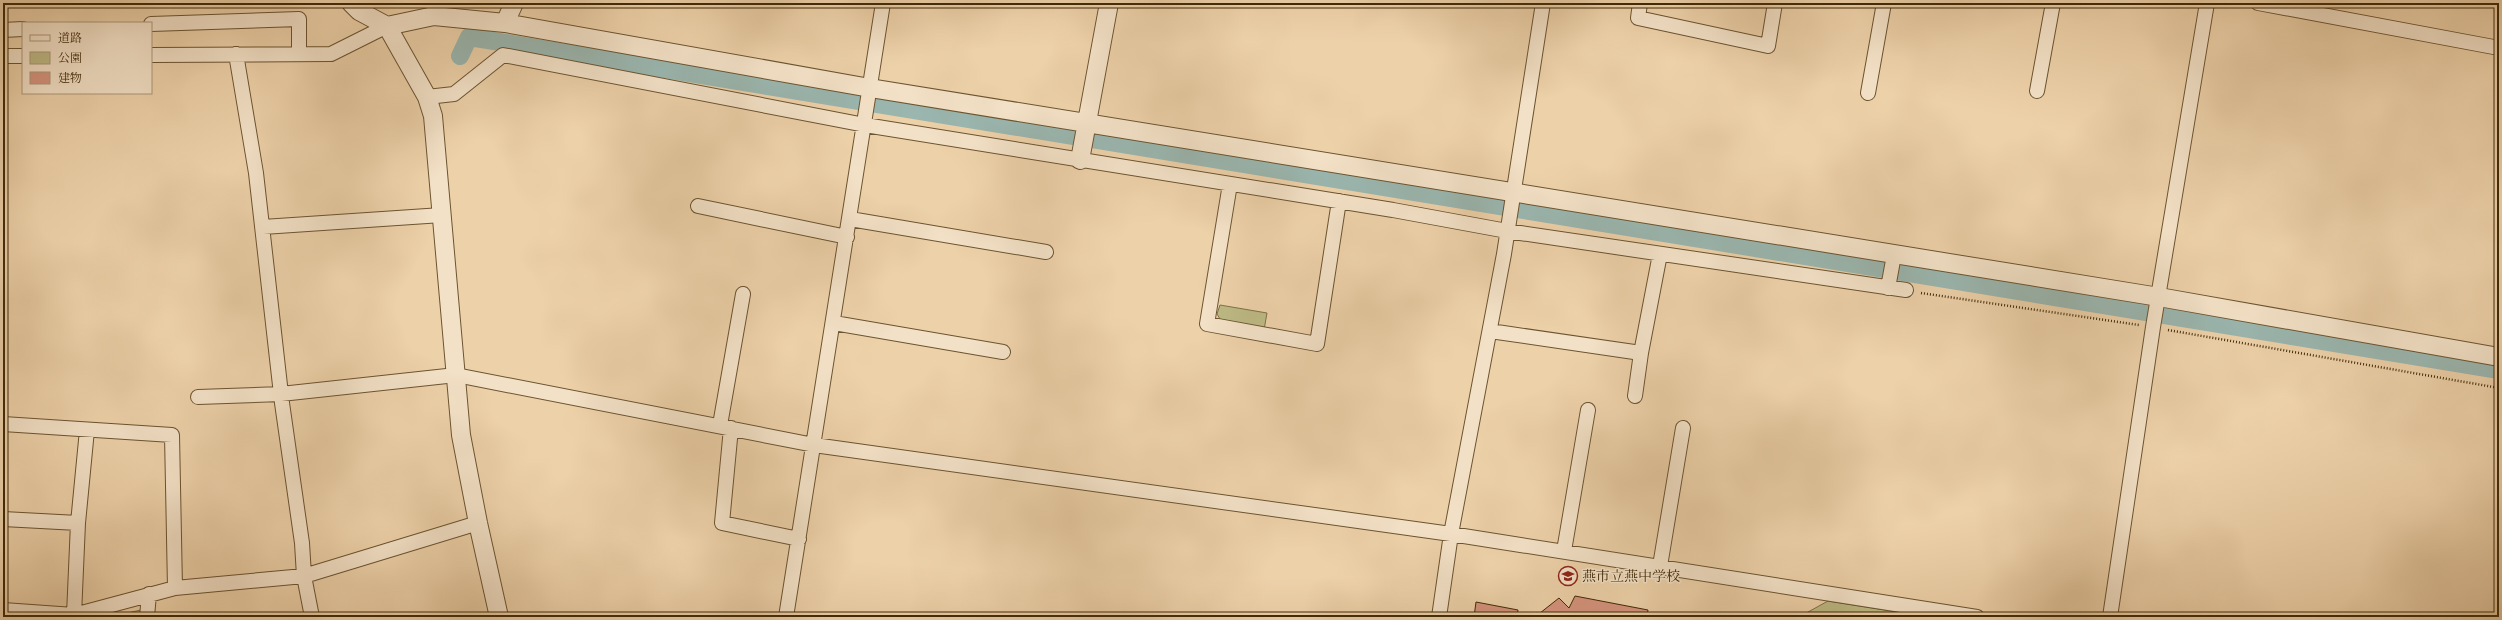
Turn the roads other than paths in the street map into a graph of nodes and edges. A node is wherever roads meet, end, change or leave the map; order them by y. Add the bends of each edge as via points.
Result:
1 (351, 3) edge
2 (514, 3) edge
3 (883, 3) edge
4 (1109, 3) edge
5 (1543, 3) edge
6 (1640, 3) edge
7 (1775, 3) edge
8 (1884, 3) edge
9 (2053, 3) edge
10 (2207, 3) edge
11 (2258, 3) edge
12 (434, 10) edge
13 (505, 23) junction
14 (152, 24) edge
15 (387, 26) junction
16 (22, 29) edge
17 (3, 30) edge
18 (2499, 48) edge
19 (236, 54) junction
20 (299, 54) junction
21 (152, 55) edge
22 (3, 56) edge
23 (22, 56) edge
24 (2037, 91) dead end
25 (1868, 93) dead end
26 (427, 97) junction
27 (868, 98) junction
28 (864, 125) junction
29 (1084, 141) junction
30 (1230, 184) junction
31 (1339, 201) junction
32 (1511, 204) junction
33 (698, 206) dead end
34 (442, 215) junction
35 (850, 219) junction
36 (263, 227) junction
37 (1507, 231) junction
38 (847, 237) junction
39 (1046, 252) dead end
40 (1660, 254) junction
41 (1891, 272) junction
42 (1906, 290) road end
43 (744, 294) dead end
44 (2155, 314) junction
45 (834, 323) junction
46 (1490, 331) junction
47 (1003, 352) dead end
48 (1641, 353) junction
49 (2499, 357) edge
50 (456, 375) junction
51 (281, 394) junction
52 (1636, 396) dead end
53 (198, 397) dead end
54 (1588, 410) dead end
55 (3, 424) edge
56 (725, 426) junction
57 (1683, 428) dead end
58 (87, 430) junction
59 (814, 445) junction
60 (3, 519) edge
61 (78, 523) junction
62 (478, 524) junction
63 (1451, 534) junction
64 (799, 539) junction
65 (1564, 551) junction
66 (1660, 566) junction
67 (304, 576) junction
68 (174, 588) junction
69 (149, 594) junction
70 (3, 610) edge
71 (74, 614) junction
72 (147, 617) edge
73 (312, 617) edge
74 (499, 617) edge
75 (786, 617) edge
76 (1440, 617) edge
77 (1977, 617) edge
78 (2110, 617) edge

1 - 15 street via 359,11
2 - 13 street
3 - 27 street
4 - 29 street
5 - 32 street
6 - 7 street via 1638,18 1768,46
8 - 25 street
9 - 24 street
10 - 44 street
11 - 18 street
12 - 13 street
12 - 15 street
13 - 27 street
14 - 20 street via 299,19
15 - 20 street via 331,54
15 - 26 street
16 - 17 street
19 - 20 street
19 - 21 street
19 - 36 street
22 - 23 street
26 - 28 street via 454,94 503,55
26 - 34 street via 433,116
27 - 28 street
27 - 29 street
28 - 29 street
28 - 35 street
29 - 30 street
29 - 32 street
30 - 31 street
30 - 31 street via 1207,324 1317,344
31 - 37 street
32 - 37 street
32 - 41 street
33 - 38 street
34 - 36 street
34 - 50 street
35 - 38 street
35 - 39 street
36 - 51 street
37 - 40 street
37 - 46 street
38 - 45 street
40 - 41 street
40 - 48 street
41 - 42 street
41 - 44 street
43 - 56 street
44 - 49 street
44 - 78 street
45 - 47 street
45 - 59 street
46 - 48 street
46 - 63 street
48 - 52 street
50 - 51 street
50 - 56 street
50 - 62 street via 461,435
51 - 53 street
51 - 67 street via 302,543
54 - 65 street
55 - 58 street
56 - 59 street
56 - 64 street via 722,523
57 - 66 street
58 - 61 street
58 - 68 street via 172,435
59 - 63 street
59 - 64 street
60 - 61 street
61 - 71 street
62 - 67 street
62 - 74 street
63 - 65 street
63 - 76 street
64 - 75 street
65 - 66 street
66 - 77 street
67 - 68 street
67 - 73 street
68 - 69 street
69 - 71 street
69 - 72 street
70 - 71 street

